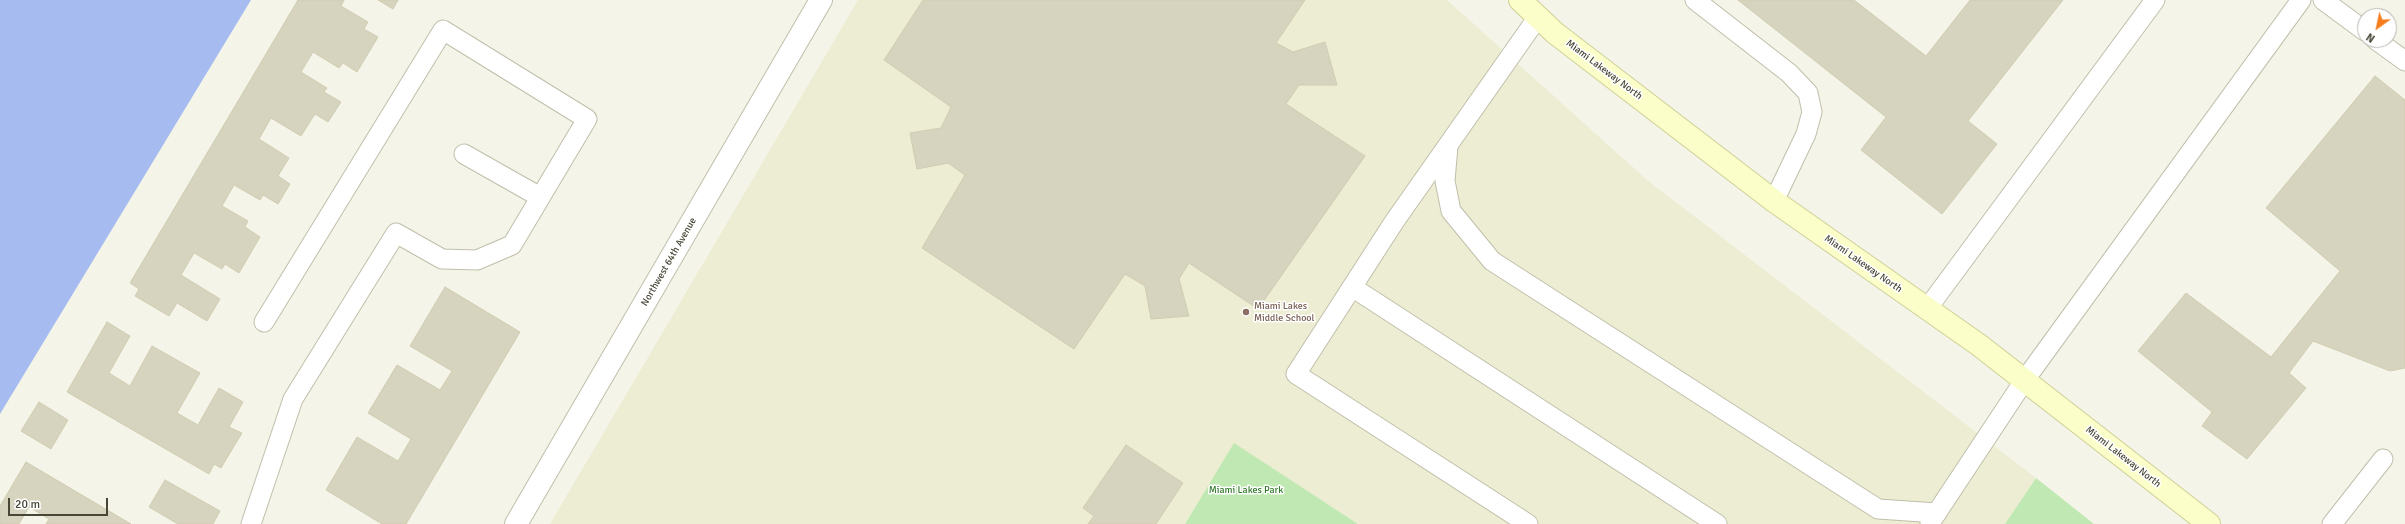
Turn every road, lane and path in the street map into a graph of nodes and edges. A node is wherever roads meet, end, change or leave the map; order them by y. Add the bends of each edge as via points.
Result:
1 (822, 0) edge
2 (1520, 0) edge
3 (1695, 0) edge
4 (2155, 0) edge
5 (2301, 0) edge
6 (2323, 0) edge
7 (1538, 16) junction
8 (2357, 26) edge
9 (2387, 48) edge
10 (2405, 61) edge
11 (1448, 146) junction
12 (464, 154) dead end
13 (540, 197) junction
14 (1774, 201) junction
15 (1352, 287) junction
16 (1927, 309) junction
17 (264, 322) dead end
18 (2024, 381) junction
19 (2383, 459) dead end
20 (1933, 518) edge
21 (251, 524) edge
22 (516, 524) edge
23 (1528, 524) edge
24 (1717, 524) edge
25 (2209, 524) edge
26 (2332, 524) edge

1 - 22 street, Northwest 64th Avenue
2 - 7 street, Miami Lakeway North
3 - 14 lane via 1789,73 1808,93 1812,112 1806,134
4 - 16 lane
5 - 18 lane
6 - 8 lane
7 - 11 lane
7 - 14 street, Miami Lakeway North via 1555,33
9 - 10 lane
11 - 15 lane
11 - 20 lane via 1445,181 1451,211 1492,261 1878,509
12 - 13 lane
13 - 17 lane via 587,119 443,30
13 - 21 lane via 512,245 476,260 442,258 396,233 293,399
14 - 16 street, Miami Lakeway North
15 - 23 lane via 1296,374
15 - 24 lane
16 - 18 street, Miami Lakeway North
18 - 20 lane
18 - 25 street, Miami Lakeway North
19 - 26 lane

